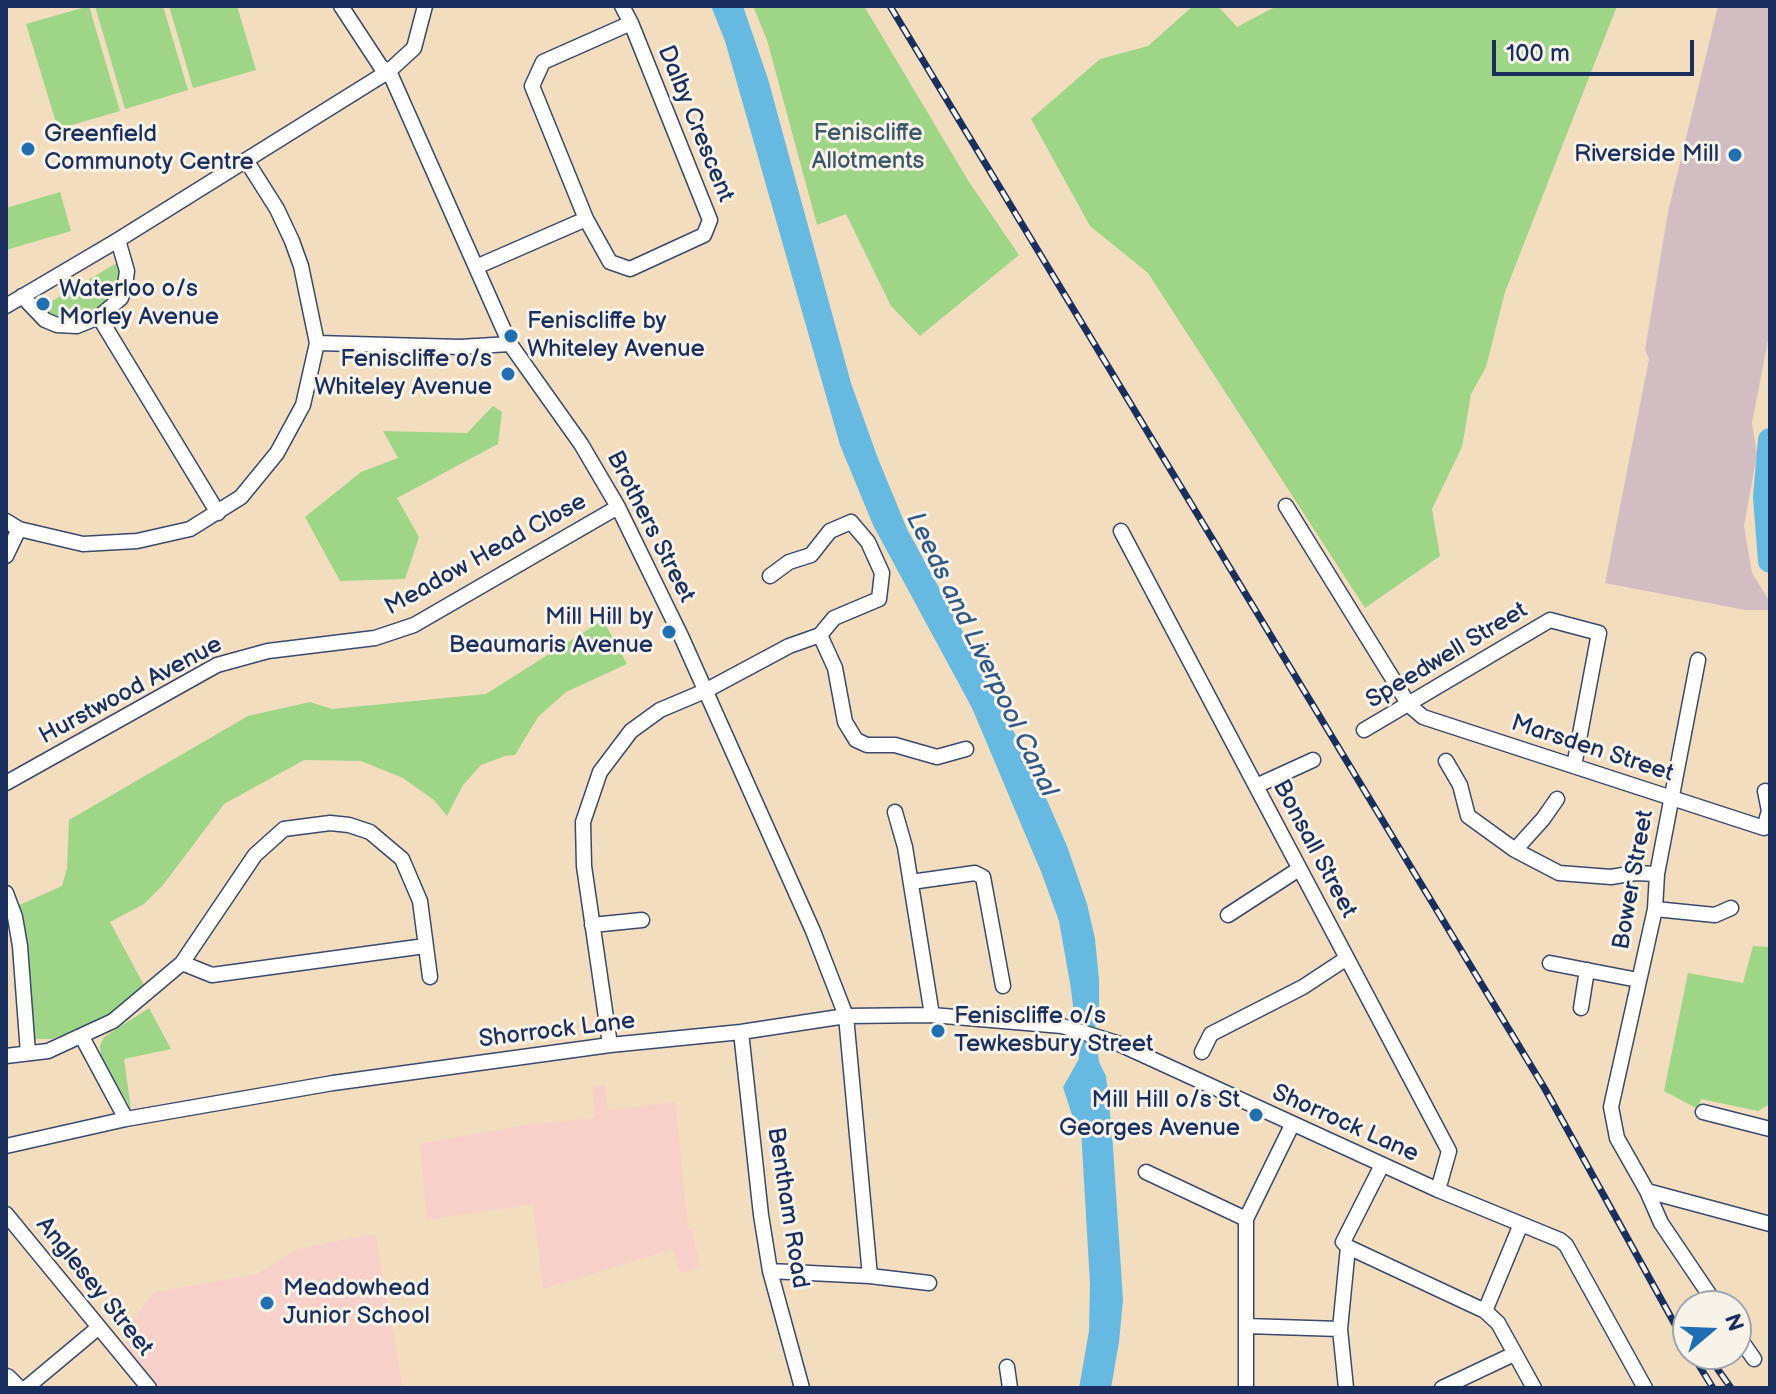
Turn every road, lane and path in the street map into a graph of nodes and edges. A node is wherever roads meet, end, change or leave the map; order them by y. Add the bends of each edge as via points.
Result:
1 (341, 6) edge
2 (425, 6) edge
3 (622, 6) edge
4 (631, 23) junction
5 (389, 71) junction
6 (246, 160) junction
7 (586, 219) junction
8 (118, 240) junction
9 (476, 267) junction
10 (22, 296) junction
11 (6, 306) edge
12 (99, 317) junction
13 (317, 343) junction
14 (510, 344) junction
15 (1286, 506) dead end
16 (618, 507) junction
17 (218, 513) junction
18 (6, 521) edge
19 (19, 529) junction
20 (1121, 531) dead end
21 (6, 556) edge
22 (770, 576) dead end
23 (820, 635) junction
24 (375, 638) joint
25 (1698, 660) dead end
26 (705, 691) junction
27 (1409, 705) junction
28 (1364, 730) dead end
29 (966, 749) dead end
30 (1313, 760) dead end
31 (1446, 761) dead end
32 (1574, 766) junction
33 (6, 783) edge
34 (1256, 786) junction
35 (1765, 791) dead end
36 (1671, 797) junction
37 (1557, 799) dead end
38 (1769, 811) edge
39 (895, 812) dead end
40 (1515, 850) junction
41 (1299, 869) junction
42 (1657, 874) junction
43 (911, 882) junction
44 (6, 893) edge
45 (1731, 908) dead end
46 (1655, 909) junction
47 (1228, 915) dead end
48 (642, 920) dead end
49 (592, 925) junction
50 (13, 946) edge
51 (425, 946) junction
52 (1347, 958) junction
53 (182, 963) junction
54 (1550, 963) dead end
55 (1587, 970) junction
56 (430, 977) dead end
57 (1638, 980) junction
58 (1003, 986) dead end
59 (1581, 1008) dead end
60 (932, 1015) junction
61 (846, 1016) junction
62 (741, 1032) junction
63 (82, 1037) junction
64 (610, 1045) junction
65 (1202, 1052) dead end
66 (28, 1053) junction
67 (6, 1056) edge
68 (1703, 1112) dead end
69 (126, 1119) junction
70 (1292, 1125) junction
71 (1770, 1129) edge
72 (6, 1146) edge
73 (1382, 1165) junction
74 (1146, 1172) dead end
75 (1438, 1190) junction
76 (1647, 1191) junction
77 (6, 1214) edge
78 (1246, 1219) junction
79 (1521, 1224) junction
80 (1770, 1224) edge
81 (11, 1232) edge
82 (1348, 1247) junction
83 (770, 1271) junction
84 (870, 1276) junction
85 (929, 1283) dead end
86 (1706, 1290) edge
87 (1485, 1311) junction
88 (1246, 1326) junction
89 (99, 1327) junction
90 (1340, 1329) junction
91 (1514, 1354) junction
92 (1752, 1356) edge
93 (1754, 1359) dead end
94 (1007, 1367) dead end
95 (6, 1380) edge
96 (14, 1388) edge
97 (26, 1388) edge
98 (149, 1388) edge
99 (802, 1388) edge
100 (1010, 1388) edge
101 (1246, 1388) edge
102 (1346, 1388) edge
103 (1442, 1388) edge
104 (1534, 1388) edge
105 (1645, 1388) edge

1 - 5 street, Brothers Street via 381,67
2 - 5 street via 414,48
3 - 4 street, Dalby Crescent
4 - 7 street, Dalby Crescent via 543,62 532,86
4 - 7 street, Dalby Crescent via 710,220 704,235 630,269 610,262
5 - 6 street
5 - 9 street, Brothers Street
6 - 8 street
6 - 13 street via 292,241
7 - 9 street
8 - 10 street
8 - 12 street via 127,271 125,285 121,298
9 - 14 street, Brothers Street
10 - 11 street
10 - 12 street via 57,325 77,326
12 - 17 street
13 - 14 street
13 - 17 street via 303,405 277,453 241,497
14 - 16 street, Brothers Street
15 - 27 street
16 - 24 street, Meadow Head Close via 414,625
16 - 26 street, Brothers Street
17 - 19 street via 190,529 137,541 83,544
18 - 19 street
19 - 21 street
20 - 34 street, Bonsall Street
22 - 23 street via 811,555 830,531 851,522 868,542 882,573 879,599 834,618
23 - 26 street
23 - 29 street via 835,668 845,722 856,740 937,757
24 - 33 street, Hurstwood Avenue via 268,651 217,665
25 - 36 street, Bower Street
26 - 49 street via 660,710 631,731 600,772 583,822
26 - 61 street, Brothers Street
27 - 28 street, Speedwell Street
27 - 32 street, Marsden Street via 1423,717
27 - 32 street, Speedwell Street via 1550,620 1599,633
30 - 34 street
31 - 40 street via 1460,785 1468,816
32 - 36 street, Marsden Street
34 - 41 street, Bonsall Street
35 - 38 street
36 - 38 street, Marsden Street via 1764,828
36 - 42 street, Bower Street
37 - 40 street
39 - 43 street
40 - 42 street via 1559,873
41 - 47 street
41 - 52 street, Bonsall Street
42 - 46 street, Bower Street
43 - 58 street via 975,873 983,877
43 - 60 street
44 - 50 street via 15,917
45 - 46 street via 1715,915
46 - 57 street, Bower Street
48 - 49 street
49 - 64 street
50 - 66 street
51 - 53 street via 212,975
51 - 53 street via 420,901 402,859 370,832 330,823 284,829 255,855
51 - 56 street
52 - 65 street via 1211,1034
52 - 75 street, Bonsall Street via 1449,1151
53 - 63 street via 113,1021
54 - 55 street
55 - 57 street
55 - 59 street
57 - 76 street, Bower Street via 1611,1107 1617,1138
60 - 61 street, Shorrock Lane
60 - 70 street, Shorrock Lane via 1062,1026 1117,1043
61 - 62 street, Shorrock Lane
61 - 84 street, Brothers Street
62 - 64 street, Shorrock Lane
62 - 83 street, Bentham Road
63 - 66 street
63 - 69 street
64 - 69 street, Shorrock Lane via 333,1083
66 - 67 street
68 - 71 street
69 - 72 street, Shorrock Lane
70 - 73 street, Shorrock Lane
70 - 78 street
73 - 75 street, Shorrock Lane
73 - 82 street via 1343,1242
74 - 78 street
75 - 79 street, Shorrock Lane
76 - 80 street
76 - 86 street via 1661,1223
77 - 81 street, Anglesey Street
78 - 88 street
79 - 87 street
79 - 105 street, Shorrock Lane via 1566,1245
81 - 89 street, Anglesey Street
82 - 87 street
82 - 90 street
83 - 84 street
83 - 99 street, Bentham Road
84 - 85 street
87 - 91 street via 1498,1323
88 - 90 street
88 - 101 street
89 - 97 street
89 - 98 street, Anglesey Street
90 - 102 street
91 - 103 street
91 - 104 street
92 - 93 street
94 - 100 street
95 - 96 main road

